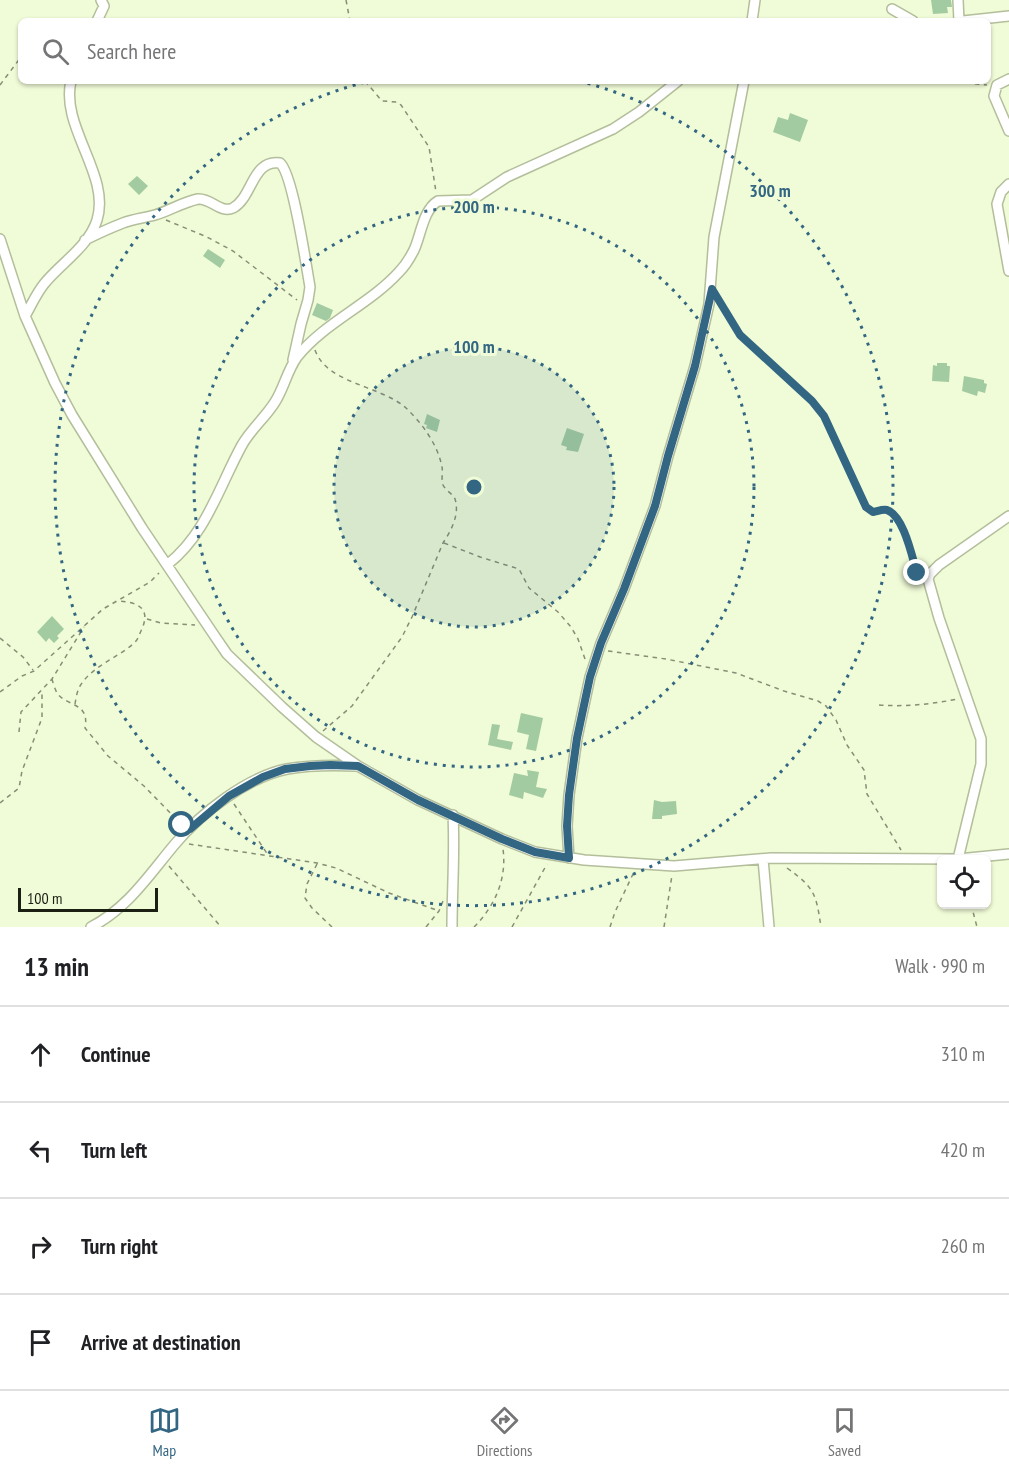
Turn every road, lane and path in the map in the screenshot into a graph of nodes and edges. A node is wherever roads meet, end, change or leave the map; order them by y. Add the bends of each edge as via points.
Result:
1 (101, 0) edge
2 (346, 0) edge
3 (754, 0) edge
4 (958, 0) edge
5 (892, 9) dead end
6 (1009, 16) edge
7 (98, 18) edge
8 (349, 18) edge
9 (752, 18) edge
10 (908, 18) edge
11 (961, 18) edge
12 (990, 18) edge
13 (18, 61) edge
14 (1009, 79) edge
15 (70, 84) edge
16 (368, 84) edge
17 (674, 84) edge
18 (743, 84) edge
19 (985, 84) edge
20 (0, 85) edge
21 (997, 85) junction
22 (1009, 131) edge
23 (1009, 184) edge
24 (438, 201) junction
25 (155, 215) junction
26 (0, 239) edge
27 (85, 240) junction
28 (1009, 271) edge
29 (712, 289) junction
30 (306, 309) junction
31 (25, 316) junction
32 (312, 342) junction
33 (291, 366) junction
34 (1009, 516) edge
35 (443, 543) junction
36 (168, 564) junction
37 (928, 579) junction
38 (117, 601) junction
39 (146, 619) junction
40 (86, 624) junction
41 (207, 625) junction
42 (0, 638) edge
43 (598, 650) junction
44 (34, 670) junction
45 (590, 677) junction
46 (52, 679) junction
47 (42, 690) junction
48 (0, 692) edge
49 (965, 697) junction
50 (75, 705) junction
51 (879, 705) dead end
52 (19, 732) dead end
53 (316, 737) junction
54 (358, 766) junction
55 (229, 796) junction
56 (0, 803) edge
57 (453, 815) junction
58 (190, 829) junction
59 (502, 839) junction
60 (176, 842) junction
61 (1009, 854) edge
62 (268, 855) junction
63 (552, 855) junction
64 (959, 855) edge
65 (991, 856) edge
66 (569, 858) junction
67 (163, 859) junction
68 (763, 859) junction
69 (906, 859) junction
70 (937, 859) edge
71 (317, 863) junction
72 (636, 864) junction
73 (674, 866) junction
74 (787, 867) dead end
75 (451, 884) junction
76 (972, 909) edge
77 (439, 910) junction
78 (328, 924) junction
79 (91, 927) edge
80 (221, 927) edge
81 (324, 927) edge
82 (332, 927) edge
83 (426, 927) edge
84 (452, 927) edge
85 (474, 927) edge
86 (512, 927) edge
87 (610, 927) edge
88 (664, 927) edge
89 (769, 927) edge
90 (821, 927) edge
91 (977, 927) edge

1 - 7 street via 104,6
2 - 8 path
3 - 9 street
4 - 11 street
5 - 10 street
6 - 12 street
13 - 20 path
14 - 21 street
15 - 27 street via 74,122 99,200 97,222
16 - 24 path via 382,101 397,102 428,144
17 - 24 street via 613,129 507,177 472,200
18 - 29 street via 714,237
19 - 21 path
21 - 22 street via 994,96
23 - 28 street via 1001,192 998,204
24 - 32 street via 425,218 414,250 399,273
25 - 27 street via 123,223
25 - 30 path via 233,251
25 - 30 street via 198,199 223,209 233,208 246,195 259,170 280,163 290,187 310,287
26 - 31 street
27 - 31 street via 45,283
29 - 37 path via 740,335 824,416 866,507 873,512 885,509 895,517 917,573
29 - 43 street via 695,366 655,506
30 - 33 street
31 - 36 street via 72,416
32 - 33 street
32 - 35 path via 317,356 330,371 404,406 430,438 442,467 443,485 454,498 454,522
33 - 36 street via 275,402 242,445 191,543
34 - 37 street via 939,566
35 - 45 path via 519,569 525,583 558,612 578,639
35 - 53 path via 402,637 352,706
36 - 38 path via 150,582
36 - 41 street
37 - 49 street
38 - 39 path via 141,607
38 - 40 path
39 - 41 path
39 - 50 path via 135,642 79,686
40 - 44 path
40 - 46 path
41 - 53 street via 227,654
42 - 44 path
43 - 45 street
43 - 69 path via 736,673 826,706 864,770 867,794
44 - 48 path
45 - 66 street via 569,795
46 - 47 path
46 - 50 path via 58,693
47 - 52 path via 21,712
47 - 56 path via 42,718 19,788
49 - 51 path via 898,707
49 - 64 street via 982,752
50 - 58 path via 84,713 85,728 95,742
53 - 54 street
54 - 55 street via 285,769
54 - 57 street
55 - 58 street
55 - 62 path
57 - 59 street
57 - 75 street
58 - 60 street
59 - 63 street
59 - 85 path via 506,866 501,884 492,904
60 - 62 path
60 - 67 street
61 - 65 street
62 - 71 path
63 - 66 street
63 - 86 path
66 - 72 street
67 - 79 street via 121,907
67 - 80 path
68 - 69 street
68 - 73 street
68 - 89 street
69 - 70 street
71 - 77 path
71 - 78 path via 305,898
72 - 73 street
72 - 87 path
73 - 88 path
74 - 90 path via 816,896
75 - 77 path
75 - 84 street
76 - 91 path
77 - 83 path
78 - 81 path
78 - 82 path

